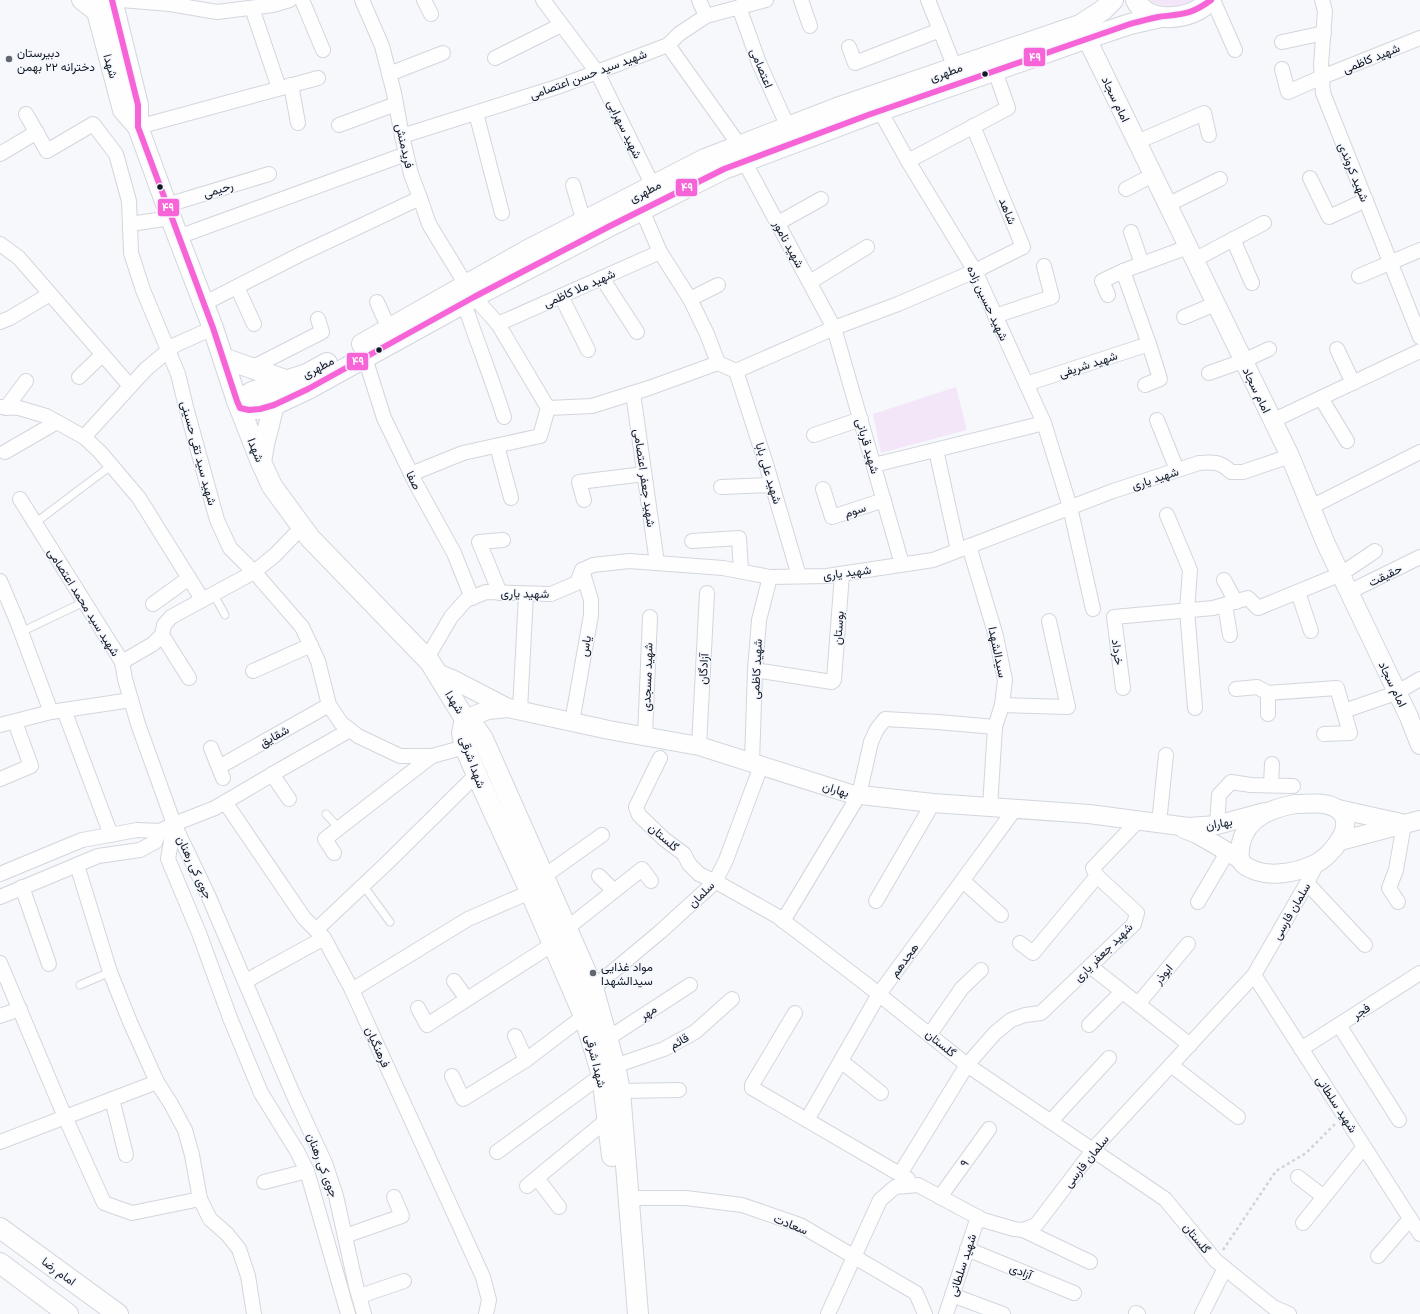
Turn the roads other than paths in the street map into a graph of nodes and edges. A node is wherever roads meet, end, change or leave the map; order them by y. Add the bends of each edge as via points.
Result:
1 (112, 0) edge
2 (121, 0) edge
3 (290, 0) edge
4 (302, 0) edge
5 (362, 0) edge
6 (424, 0) edge
7 (543, 0) edge
8 (699, 0) edge
9 (801, 0) edge
10 (928, 0) edge
11 (1136, 0) edge
12 (1212, 0) edge
13 (1322, 0) edge
14 (763, 1) edge
15 (169, 2) edge
16 (1105, 3) edge
17 (90, 4) edge
18 (739, 7) junction
19 (252, 8) junction
20 (431, 14) dead end
21 (706, 16) junction
22 (1161, 17) junction
23 (561, 25) junction
24 (810, 26) dead end
25 (940, 30) junction
26 (1084, 32) junction
27 (1324, 33) junction
28 (1420, 38) edge
29 (1282, 42) dead end
30 (668, 44) junction
31 (849, 46) dead end
32 (323, 50) dead end
33 (1235, 50) dead end
34 (443, 54) dead end
35 (495, 58) dead end
36 (955, 68) junction
37 (1282, 69) dead end
38 (995, 71) junction
39 (597, 72) junction
40 (389, 74) junction
41 (1322, 77) junction
42 (318, 78) dead end
43 (285, 87) junction
44 (396, 104) junction
45 (880, 111) junction
46 (476, 113) junction
47 (26, 114) dead end
48 (298, 123) dead end
49 (339, 125) dead end
50 (973, 126) junction
51 (138, 127) junction
52 (788, 127) junction
53 (37, 132) junction
54 (1209, 135) dead end
55 (402, 136) junction
56 (1137, 142) junction
57 (0, 154) edge
58 (406, 154) junction
59 (742, 154) junction
60 (908, 161) junction
61 (269, 174) dead end
62 (1153, 175) junction
63 (1310, 178) dead end
64 (1220, 179) dead end
65 (574, 185) dead end
66 (653, 186) junction
67 (1126, 189) dead end
68 (420, 198) junction
69 (821, 199) dead end
70 (1366, 200) junction
71 (1167, 205) junction
72 (642, 210) junction
73 (169, 212) junction
74 (502, 213) dead end
75 (584, 222) junction
76 (778, 222) junction
77 (1264, 223) dead end
78 (130, 224) junction
79 (1131, 232) dead end
80 (178, 237) junction
81 (1233, 239) junction
82 (0, 244) edge
83 (867, 247) dead end
84 (1420, 250) edge
85 (660, 252) junction
86 (1191, 253) junction
87 (1390, 262) junction
88 (1142, 264) junction
89 (1044, 266) dead end
90 (975, 271) junction
91 (1123, 271) junction
92 (1359, 276) dead end
93 (602, 278) junction
94 (810, 282) junction
95 (1252, 283) dead end
96 (718, 286) dead end
97 (237, 287) junction
98 (50, 294) junction
99 (468, 295) junction
100 (1108, 295) dead end
101 (561, 296) junction
102 (690, 299) junction
103 (377, 302) dead end
104 (203, 304) junction
105 (1215, 304) junction
106 (1415, 312) edge
107 (995, 316) junction
108 (1184, 317) dead end
109 (318, 319) dead end
110 (0, 322) edge
111 (254, 324) dead end
112 (498, 324) junction
113 (213, 328) junction
114 (834, 328) junction
115 (389, 329) junction
116 (637, 332) dead end
117 (1420, 337) edge
118 (1149, 344) junction
119 (1268, 349) dead end
120 (1337, 349) dead end
121 (588, 350) dead end
122 (168, 351) junction
123 (1420, 351) edge
124 (102, 354) junction
125 (224, 358) junction
126 (365, 358) junction
127 (1243, 361) junction
128 (718, 363) junction
129 (251, 368) junction
130 (736, 371) junction
131 (1209, 373) dead end
132 (79, 377) dead end
133 (26, 381) dead end
134 (288, 382) junction
135 (1353, 383) junction
136 (1026, 384) junction
137 (1145, 385) dead end
138 (130, 386) junction
139 (633, 393) junction
140 (1321, 398) junction
141 (239, 405) junction
142 (274, 405) junction
143 (3, 408) edge
144 (548, 408) junction
145 (504, 417) dead end
146 (861, 419) junction
147 (1157, 420) dead end
148 (1272, 421) junction
149 (57, 422) junction
150 (1044, 423) junction
151 (814, 435) dead end
152 (84, 437) junction
153 (1346, 441) dead end
154 (497, 446) junction
155 (936, 450) junction
156 (5, 452) dead end
157 (1420, 452) edge
158 (1290, 456) junction
159 (261, 462) junction
160 (112, 465) junction
161 (874, 465) junction
162 (1177, 470) junction
163 (411, 474) junction
164 (644, 474) junction
165 (772, 485) junction
166 (720, 487) dead end
167 (823, 489) dead end
168 (511, 498) dead end
169 (20, 499) dead end
170 (584, 500) dead end
171 (884, 500) junction
172 (1070, 507) junction
173 (1311, 507) junction
174 (1167, 515) dead end
175 (35, 523) junction
176 (302, 527) junction
177 (503, 540) dead end
178 (692, 541) dead end
179 (964, 548) junction
180 (1375, 551) dead end
181 (1420, 558) edge
182 (657, 563) junction
183 (902, 564) junction
184 (582, 570) junction
185 (741, 571) junction
186 (254, 572) junction
187 (842, 574) junction
188 (1341, 574) junction
189 (799, 576) junction
190 (770, 577) junction
191 (189, 578) junction
192 (1224, 580) dead end
193 (0, 581) edge
194 (1298, 592) junction
195 (1350, 592) junction
196 (500, 593) junction
197 (707, 593) dead end
198 (526, 594) junction
199 (207, 596) junction
200 (472, 598) junction
201 (84, 602) junction
202 (1231, 603) junction
203 (153, 604) dead end
204 (1093, 609) dead end
205 (1187, 610) junction
206 (225, 615) dead end
207 (650, 618) dead end
208 (1049, 621) dead end
209 (21, 632) junction
210 (1311, 632) dead end
211 (162, 635) junction
212 (1230, 635) dead end
213 (311, 645) junction
214 (122, 662) junction
215 (432, 666) junction
216 (755, 670) junction
217 (253, 671) dead end
218 (189, 678) dead end
219 (1420, 679) edge
220 (1123, 688) dead end
221 (1236, 689) dead end
222 (1396, 692) junction
223 (1268, 693) junction
224 (131, 700) junction
225 (1002, 704) junction
226 (329, 705) junction
227 (1195, 708) dead end
228 (514, 709) junction
229 (57, 711) junction
230 (1344, 711) junction
231 (1268, 714) dead end
232 (1414, 715) edge
233 (466, 719) junction
234 (16, 722) junction
235 (572, 722) junction
236 (0, 725) edge
237 (995, 727) junction
238 (350, 730) junction
239 (1324, 734) dead end
240 (645, 736) junction
241 (1420, 745) edge
242 (699, 746) junction
243 (465, 747) junction
244 (211, 748) dead end
245 (1166, 755) dead end
246 (432, 756) junction
247 (660, 758) dead end
248 (756, 764) junction
249 (1272, 764) dead end
250 (272, 774) junction
251 (478, 778) junction
252 (0, 779) edge
253 (1272, 786) junction
254 (1293, 786) dead end
255 (859, 795) junction
256 (289, 799) dead end
257 (225, 802) junction
258 (933, 803) junction
259 (990, 807) junction
260 (1015, 809) junction
261 (1338, 809) junction
262 (1265, 812) junction
263 (326, 814) dead end
264 (1138, 821) junction
265 (1412, 822) edge
266 (174, 824) junction
267 (1165, 824) junction
268 (1217, 825) junction
269 (338, 828) junction
270 (160, 831) junction
271 (111, 835) junction
272 (602, 836) dead end
273 (1340, 841) junction
274 (334, 853) dead end
275 (1234, 855) junction
276 (1316, 863) junction
277 (77, 865) junction
278 (0, 874) edge
279 (600, 876) dead end
280 (1097, 876) junction
281 (543, 877) junction
282 (651, 881) dead end
283 (963, 881) junction
284 (715, 882) junction
285 (1307, 883) junction
286 (364, 885) junction
287 (22, 888) junction
288 (614, 891) junction
289 (530, 892) junction
290 (0, 897) edge
291 (876, 901) dead end
292 (1198, 902) dead end
293 (1398, 902) dead end
294 (1001, 915) dead end
295 (783, 921) junction
296 (390, 922) dead end
297 (566, 928) junction
298 (320, 934) junction
299 (1020, 943) dead end
300 (553, 944) junction
301 (1188, 944) dead end
302 (1365, 945) dead end
303 (0, 963) edge
304 (49, 964) dead end
305 (1090, 966) junction
306 (981, 970) dead end
307 (110, 972) junction
308 (1420, 973) edge
309 (1254, 975) junction
310 (246, 981) junction
311 (454, 981) dead end
312 (80, 985) dead end
313 (690, 985) dead end
314 (593, 988) junction
315 (352, 990) junction
316 (1122, 992) junction
317 (879, 994) junction
318 (468, 999) junction
319 (732, 999) dead end
320 (1138, 1004) junction
321 (418, 1008) dead end
322 (20, 1009) junction
323 (795, 1013) dead end
324 (0, 1016) edge
325 (584, 1016) junction
326 (1089, 1025) dead end
327 (1339, 1025) junction
328 (930, 1034) junction
329 (515, 1036) dead end
330 (607, 1039) junction
331 (1190, 1045) junction
332 (1302, 1049) junction
333 (1109, 1058) dead end
334 (526, 1060) junction
335 (841, 1061) junction
336 (1171, 1065) junction
337 (968, 1066) junction
338 (608, 1070) junction
339 (452, 1076) dead end
340 (156, 1082) junction
341 (680, 1090) dead end
342 (620, 1091) junction
343 (881, 1093) dead end
344 (112, 1099) junction
345 (65, 1117) junction
346 (1238, 1117) dead end
347 (608, 1118) junction
348 (807, 1120) junction
349 (1399, 1120) dead end
350 (1051, 1121) junction
351 (988, 1129) dead end
352 (0, 1142) edge
353 (1364, 1147) junction
354 (1094, 1150) junction
355 (497, 1152) dead end
356 (126, 1155) dead end
357 (307, 1171) junction
358 (900, 1174) junction
359 (1298, 1177) dead end
360 (264, 1182) dead end
361 (918, 1185) junction
362 (1324, 1196) junction
363 (394, 1197) dead end
364 (940, 1197) junction
365 (629, 1198) junction
366 (200, 1199) junction
367 (559, 1207) dead end
368 (978, 1217) junction
369 (1410, 1219) junction
370 (1303, 1223) dead end
371 (0, 1228) edge
372 (1023, 1230) junction
373 (1420, 1234) edge
374 (345, 1236) junction
375 (967, 1249) junction
376 (855, 1256) junction
377 (1377, 1256) dead end
378 (1090, 1262) dead end
379 (0, 1263) edge
380 (1220, 1264) junction
381 (404, 1281) dead end
382 (1074, 1293) dead end
383 (952, 1295) junction
384 (360, 1296) junction
385 (68, 1314) edge
386 (118, 1314) edge
387 (254, 1314) edge
388 (348, 1314) edge
389 (364, 1314) edge
390 (486, 1314) edge
391 (627, 1314) edge
392 (638, 1314) edge
393 (828, 1314) edge
394 (925, 1314) edge
395 (946, 1314) edge
396 (1003, 1314) edge
397 (1202, 1314) edge
398 (1289, 1314) edge

1 - 51 main road, شهدا via 138,105
2 - 15 street
3 - 19 street
4 - 32 street
5 - 40 street, فریدمنش via 382,46
6 - 20 street
7 - 23 street, شهید سهرابی
8 - 21 street
9 - 24 street
10 - 25 street
11 - 22 main road via 1146,13
12 - 22 main road, مطهری via 1187,14
12 - 33 street
13 - 27 street, شهید کروندی
14 - 18 street, شهید سید حسن اعتصامی
15 - 19 street via 217,12
16 - 26 main road, مطهری
17 - 51 main road, شهدا via 123,110
18 - 21 street, شهید سید حسن اعتصامی
18 - 52 street, اعتصامی via 759,63
19 - 43 street
21 - 30 street, شهید سید حسن اعتصامی
22 - 26 main road, مطهری
23 - 35 street
23 - 39 street, شهید سهرابی
25 - 31 street via 855,63
25 - 36 street
26 - 36 main road, مطهری
26 - 38 main road, مطهری
26 - 56 street, امام سجاد
27 - 29 street
27 - 41 street, شهید کروندی
28 - 41 street, شهید کاظمی
30 - 39 street, شهید سید حسن اعتصامی
30 - 59 street, شهید نامور
34 - 40 street
36 - 52 main road, مطهری
37 - 41 street, شهید کاظمی via 1288,92
38 - 45 main road, مطهری
38 - 50 street via 1008,108
39 - 46 street, شهید سید حسن اعتصامی
39 - 66 street, شهید سهرابی
40 - 44 street, فریدمنش
41 - 70 street, شهید کروندی via 1323,93
42 - 43 street
43 - 48 street
43 - 51 street
44 - 49 street
44 - 55 street, فریدمنش
45 - 59 main road, مطهری
45 - 60 street, شهید حسین زاده
46 - 55 street, شهید سید حسن اعتصامی
46 - 74 street
47 - 53 street, شهید سید تقی حسینی
50 - 60 street
50 - 90 street, شاهد via 1023,247
51 - 73 main road, شهدا
52 - 59 main road, مطهری
53 - 57 street
53 - 78 street, شهید سید تقی حسینی via 47,151 93,124 116,154 129,201
54 - 56 street via 1204,113
55 - 58 street, فریدمنش
56 - 62 street, امام سجاد
58 - 68 street, فریدمنش
58 - 80 street
59 - 66 main road, مطهری via 705,159
59 - 72 main road, مطهری via 724,169
59 - 76 street, شهید نامور
60 - 90 street, شهید حسین زاده
61 - 73 street, رحیمی
62 - 67 street
62 - 71 street, امام سجاد
63 - 70 street via 1329,217
64 - 71 street
65 - 75 street
66 - 75 main road, مطهری
68 - 97 street
68 - 99 street, فریدمنش via 429,224
69 - 76 street
70 - 87 street, شهید کروندی
71 - 86 street, امام سجاد
72 - 85 street
72 - 99 main road, مطهری
73 - 78 street, رحیمی
73 - 80 main road, شهدا
75 - 99 main road, مطهری via 526,251
76 - 94 street, شهید نامور
77 - 81 street
78 - 122 street, شهید سید تقی حسینی via 131,253
79 - 88 street
80 - 104 main road, شهدا
81 - 86 street
81 - 95 street
82 - 98 street via 19,258
83 - 94 street
84 - 87 street
85 - 93 street, شهید ملا کاظمی
85 - 102 street
86 - 88 street
86 - 105 street, امام سجاد
87 - 92 street
87 - 106 street, شهید کروندی
88 - 91 street
89 - 107 street via 1052,297
90 - 107 street, شهید حسین زاده
90 - 114 street
91 - 100 street via 1102,281
91 - 118 street
93 - 101 street, شهید ملا کاظمی
93 - 116 street
94 - 114 street, شهید نامور
96 - 102 street
97 - 104 street
97 - 111 street
98 - 110 street
98 - 124 street
99 - 112 street
99 - 115 main road, مطهری
99 - 126 main road, مطهری
99 - 145 street via 479,349 492,378
101 - 112 street, شهید ملا کاظمی
101 - 121 street
102 - 128 street
103 - 115 street
104 - 113 main road, شهدا
105 - 108 street
105 - 127 street, امام سجاد
106 - 117 street, شهید کروندی
107 - 136 street, شهید حسین زاده
109 - 129 street via 322,332
112 - 144 street
113 - 122 street via 175,345
113 - 125 main road, شهدا
114 - 130 street
114 - 146 street, شهید قربانی
115 - 134 main road, مطهری via 308,374
118 - 136 street, شهید شریفی
118 - 137 street via 1160,379
119 - 127 street
120 - 135 street
122 - 138 street
122 - 186 street, شهید سید تقی حسینی via 178,374 217,520 230,548
123 - 135 street
124 - 132 street
124 - 138 street
125 - 129 main road
125 - 141 main road, شهدا
126 - 142 main road, مطهری
126 - 163 street, صفا via 384,418
127 - 131 street
127 - 148 street, امام سجاد
128 - 130 street
128 - 139 street
129 - 134 main road
130 - 165 street, شهید علی بابا
133 - 143 street
134 - 141 main road, مطهری via 252,392
135 - 140 street
136 - 150 street, شهید حسین زاده
138 - 152 street
139 - 144 street via 592,406
139 - 164 street, شهید جعفر اعتصامی
140 - 148 street
140 - 153 street
141 - 142 main road, مطهری via 249,410
141 - 159 main road, شهدا
142 - 159 main road
143 - 149 street via 19,408
144 - 154 street via 540,436
146 - 151 street
146 - 161 street, شهید قربانی
147 - 162 street
148 - 158 street, امام سجاد
149 - 152 street
149 - 156 street
150 - 155 street
150 - 172 street, شهید حسین زاده
152 - 160 street
154 - 163 street via 463,454
154 - 168 street
155 - 161 street
155 - 179 street, سیدالشهدا
157 - 173 street
158 - 162 street, شهید یاری via 1243,472 1231,472 1214,462 1199,463
158 - 173 street, امام سجاد
159 - 176 main road, شهدا via 272,486
160 - 175 lane
160 - 191 street via 139,498
161 - 171 street, شهید قربانی
162 - 172 street, شهید یاری
163 - 200 street, صفا via 454,553
164 - 170 street via 579,482
164 - 182 street, شهید جعفر اعتصامی
165 - 166 street
165 - 189 street, شهید علی بابا
167 - 171 street, سوم via 832,517
169 - 175 street, شهید سید محمد اعتصامی
171 - 183 street, شهید قربانی
172 - 179 street, شهید یاری
172 - 204 street, شهید حسین زاده
173 - 188 street, امام سجاد
174 - 205 street via 1190,570
175 - 201 street, شهید سید محمد اعتصامی
176 - 186 street
176 - 215 main road, شهدا
177 - 196 street via 480,542
178 - 185 street via 739,538
179 - 183 street, شهید یاری via 933,560
179 - 225 street, سیدالشهدا via 996,636 1006,680
180 - 188 street
181 - 195 street, حقیقت
182 - 184 street, شهید یاری via 629,561 593,565
182 - 185 street, شهید یاری
183 - 187 street, شهید یاری
184 - 198 street, شهید یاری via 577,583 565,589 551,594
184 - 235 street, یاس via 591,600 591,616
185 - 190 street, شهید یاری
186 - 199 street
186 - 213 street, شهید سید تقی حسینی via 302,627
187 - 189 street, شهید یاری
187 - 216 street, بوستان via 834,680 832,682
188 - 194 street
188 - 195 street, امام سجاد
189 - 190 street, شهید یاری
190 - 216 street, شهید کاظمی via 759,620
191 - 199 street
191 - 203 street
192 - 202 street
193 - 209 street
194 - 202 street via 1258,608 1248,598
194 - 210 street
195 - 222 street, امام سجاد
196 - 198 street, شهید یاری
196 - 200 street, شهید یاری via 486,592
197 - 242 street, آزادگان
198 - 228 street
199 - 206 lane
199 - 211 street via 171,617 164,625
200 - 215 street, شهید یاری via 466,600 451,617
201 - 209 lane
201 - 214 street, شهید سید محمد اعتصامی
202 - 205 street via 1213,608
202 - 212 street
205 - 220 street, خرداد via 1114,617
205 - 227 street
207 - 240 street, شهید مسجدی
208 - 225 street via 1068,707
209 - 229 street
211 - 214 street via 153,644
211 - 218 street
213 - 217 street
213 - 226 street, شهید سید تقی حسینی via 318,661
214 - 224 street, شهید سید محمد اعتصامی
215 - 228 street via 452,679
215 - 233 main road, شهدا
216 - 248 street, شهید کاظمی
219 - 222 street
221 - 223 street via 1257,687
222 - 230 street
222 - 232 street, امام سجاد
223 - 230 street via 1338,688
223 - 231 street
224 - 229 street
224 - 266 street, شهید سید محمد اعتصامی
225 - 237 street, سیدالشهدا
226 - 238 street, شهید سید تقی حسینی via 341,723
226 - 244 street, شقایق via 221,772
228 - 233 street via 488,710
228 - 235 street, بهاران
229 - 234 street
229 - 271 street
230 - 239 street via 1350,733
232 - 241 street, امام سجاد
233 - 243 main road, شهدا شرقی via 462,733
233 - 281 main road, شهدا شرقی via 483,739
234 - 236 street
234 - 252 street via 31,766
235 - 240 street, بهاران
237 - 255 street via 886,720 877,729 871,742
237 - 259 street, سیدالشهدا
238 - 246 street, شهید سید تقی حسینی via 400,756
238 - 250 street
240 - 242 street, بهاران
242 - 248 street, بهاران
243 - 246 street, شهید سید تقی حسینی
243 - 251 main road, شهدا شرقی
245 - 267 street
246 - 269 street
247 - 284 street, گلستان via 636,807 639,815 684,854 699,874
248 - 255 street, بهاران
248 - 284 street, سلمان via 726,860
249 - 253 street
250 - 256 street
250 - 257 street
251 - 286 street via 469,782
251 - 289 main road, شهدا شرقی
253 - 254 street
253 - 268 street via 1231,782 1219,795
255 - 258 street, بهاران
255 - 295 street
257 - 266 street
257 - 298 street, فرهنگیان via 304,918
258 - 259 street, بهاران
258 - 291 street
259 - 260 street, بهاران
260 - 264 street, بهاران via 1089,814
260 - 283 street, هجدهم
261 - 262 street, بهاران via 1325,804 1296,804
261 - 265 street, بهاران
261 - 273 street via 1343,815 1346,827
262 - 268 street, بهاران
262 - 275 street via 1253,820 1242,837 1239,850
263 - 269 lane
264 - 267 street, بهاران
264 - 280 street via 1093,868
265 - 273 street
265 - 293 street via 1389,888
266 - 270 street
266 - 310 street, جوی کی رهنان
266 - 357 street, جوی کی رهنان via 168,859 261,1094
267 - 268 street, بهاران via 1188,827
267 - 275 street, بهاران via 1197,834
269 - 274 street via 325,839
270 - 271 street via 138,830
270 - 277 street via 155,842 140,850 98,856
271 - 278 street via 82,840
272 - 281 street
273 - 276 street
275 - 276 street, بهاران via 1248,868 1260,872 1291,872
275 - 292 street
276 - 285 street, سلمان فارسی
277 - 287 street
277 - 307 street
279 - 288 street
280 - 299 street via 1033,953
280 - 305 street, شهید جعفر یاری via 1137,913 1134,924
281 - 297 main road, شهدا شرقی
282 - 288 street via 642,869
283 - 294 street
283 - 317 street, هجدهم
284 - 295 street, گلستان
284 - 314 street, سلمان
285 - 302 street
285 - 309 street, سلمان فارسی
286 - 296 lane
286 - 298 street
287 - 290 street
287 - 304 street
288 - 297 street
289 - 300 main road, شهدا شرقی
289 - 315 street via 468,919
295 - 317 street, گلستان
297 - 314 main road, شهدا شرقی
298 - 310 street
298 - 315 street, فرهنگیان
300 - 318 street
300 - 325 main road, شهدا شرقی
301 - 320 street, ابوذر
303 - 322 street
305 - 316 street
305 - 337 street, شهید جعفر یاری via 1041,1013 1011,1020 995,1033
306 - 328 street via 962,988
307 - 312 lane
307 - 340 street
308 - 327 street, فجر
309 - 331 street, سلمان فارسی
309 - 332 street, شهید سلطانی
310 - 374 street, جوی کی رهنان via 325,1163
311 - 318 street
313 - 330 street, مهر
314 - 330 main road, شهدا شرقی
315 - 390 street, فرهنگیان via 483,1277 489,1300
316 - 320 street
316 - 326 street
317 - 328 street, گلستان
317 - 335 street, هجدهم
318 - 321 street via 427,1025
319 - 338 street, قائم via 695,1032 664,1049
320 - 331 street
322 - 324 street
322 - 345 street
323 - 348 street via 752,1088
325 - 334 street
325 - 338 main road, شهدا شرقی
327 - 332 street, فجر
327 - 349 street
328 - 337 street, گلستان
329 - 334 street
330 - 338 main road, شهدا شرقی
331 - 336 street, سلمان فارسی
332 - 353 street, شهید سلطانی
333 - 350 street
334 - 339 street via 463,1099
335 - 343 street
335 - 348 street, هجدهم
336 - 346 street
336 - 354 street, سلمان فارسی
337 - 350 street, گلستان
337 - 358 street, شهید جعفر یاری
338 - 342 main road, شهدا شرقی
338 - 347 main road, شهدا شرقی
338 - 355 street, قائم
340 - 344 street
340 - 366 street via 185,1130
341 - 342 street
342 - 365 main road, شهدا شرقی
344 - 345 street
344 - 356 street
345 - 352 street
345 - 366 street via 104,1203 132,1213
347 - 367 street via 532,1182
347 - 391 main road, شهدا شرقی
348 - 358 street
350 - 354 street, گلستان
351 - 364 street, ۹
353 - 362 street
353 - 369 street, شهید سلطانی
354 - 372 street, سلمان فارسی via 1036,1225
354 - 380 street, گلستان via 1165,1199
357 - 360 street
357 - 388 street, جوی کی رهنان
358 - 361 street
359 - 362 street
361 - 364 street
361 - 376 street via 895,1187 880,1200
362 - 370 street
363 - 374 street via 402,1216
364 - 368 street
365 - 376 street, سعادت via 686,1198 742,1206 800,1225
365 - 392 main road, شهدا شرقی
366 - 387 street via 210,1219 227,1234 239,1250 248,1276
368 - 372 street
368 - 375 street, شهید سلطانی
369 - 373 street, شهید سلطانی
369 - 377 street
371 - 386 main road, امام رضا
372 - 378 street
374 - 384 street, جوی کی رهنان
375 - 382 street, آزادی
375 - 383 street, شهید سلطانی
376 - 393 street
376 - 394 street, سعادت via 916,1293
379 - 385 main road
380 - 397 street
380 - 398 street, گلستان via 1273,1307
381 - 384 street
383 - 395 street, شهید سلطانی
383 - 396 street
384 - 389 street, جوی کی رهنان

